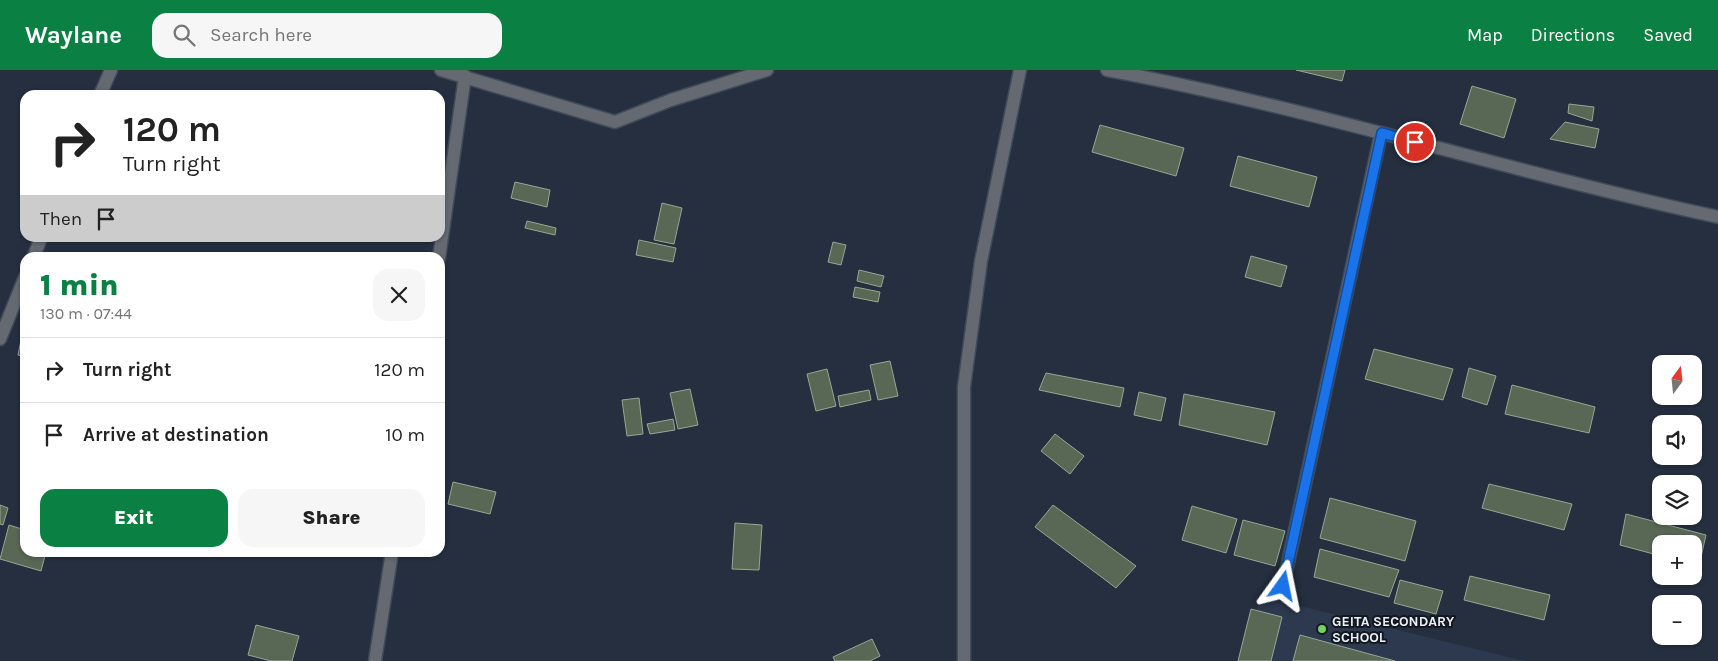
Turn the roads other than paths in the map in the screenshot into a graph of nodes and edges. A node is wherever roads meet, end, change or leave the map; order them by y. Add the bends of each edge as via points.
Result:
1 (111, 70) edge
2 (441, 70) edge
3 (767, 70) edge
4 (1020, 70) edge
5 (1107, 70) edge
6 (466, 76) junction
7 (102, 90) edge
8 (1382, 133) junction
9 (1718, 217) edge
10 (445, 223) edge
11 (20, 289) edge
12 (0, 339) edge
13 (391, 557) edge
14 (1283, 586) dead end
15 (375, 661) edge
16 (964, 661) edge

1 - 7 street
2 - 6 street
3 - 6 street via 671,100 615,122
4 - 16 street via 981,261 964,387
5 - 8 street
6 - 10 street
8 - 9 street
8 - 14 street
11 - 12 street
13 - 15 street

